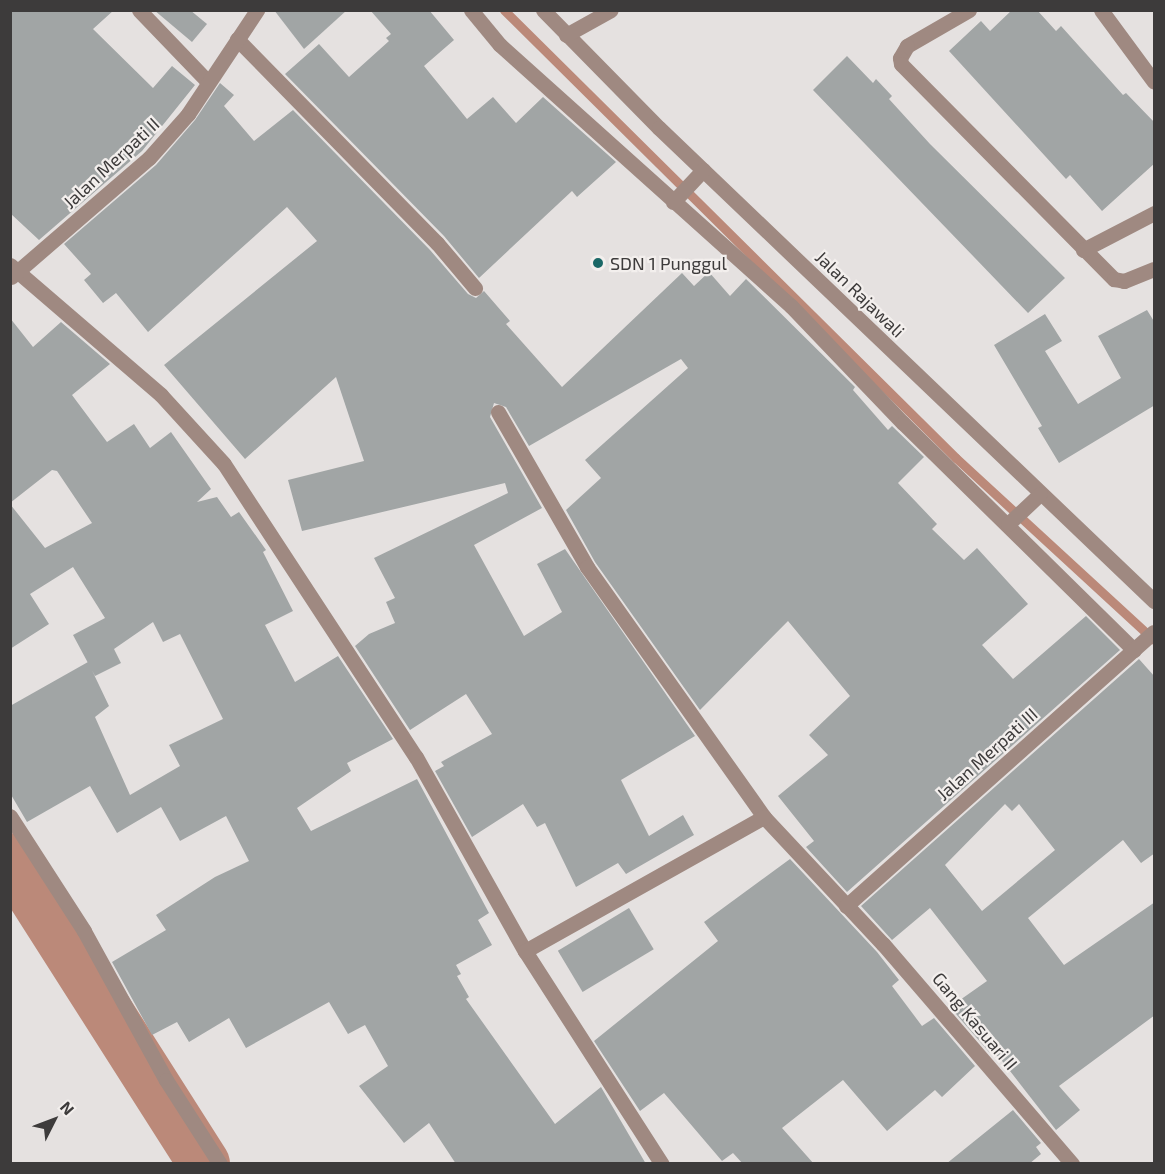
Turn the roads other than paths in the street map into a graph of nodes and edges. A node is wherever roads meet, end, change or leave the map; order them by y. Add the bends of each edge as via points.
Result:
1 (139, 10) edge
2 (257, 10) edge
3 (471, 10) edge
4 (543, 10) edge
5 (611, 10) edge
6 (969, 10) edge
7 (1103, 11) edge
8 (566, 35) junction
9 (237, 39) junction
10 (208, 82) junction
11 (1155, 82) edge
12 (698, 174) junction
13 (676, 198) junction
14 (1155, 213) edge
15 (1083, 250) junction
16 (1155, 269) edge
17 (13, 271) edge
18 (475, 288) dead end
19 (498, 412) dead end
20 (1037, 497) junction
21 (1011, 520) junction
22 (1155, 601) edge
23 (1155, 632) edge
24 (1136, 648) junction
25 (10, 816) edge
26 (764, 817) junction
27 (846, 906) junction
28 (525, 951) junction
29 (220, 1164) edge
30 (662, 1164) edge
31 (1072, 1164) edge

1 - 10 street
2 - 9 street, Jalan Merpati II
3 - 13 street via 500,45
4 - 8 street, Jalan Rajawali
5 - 8 street
6 - 15 street via 907,46 901,64
7 - 11 street
8 - 12 street, Jalan Rajawali
9 - 10 street, Jalan Merpati II
9 - 18 street via 437,243
10 - 17 street, Jalan Merpati II via 188,114 149,158
12 - 13 street
12 - 20 street, Jalan Rajawali
13 - 21 street via 791,306 903,423
14 - 15 street
15 - 16 street via 1120,281
17 - 28 street via 161,395 224,464 416,757
19 - 26 street, Gang Kasuari II via 587,567
20 - 21 street
20 - 22 street, Jalan Rajawali
21 - 24 street
23 - 24 street, Jalan Merpati III
24 - 27 street, Jalan Merpati III
25 - 29 street via 84,931 166,1080
26 - 27 street, Gang Kasuari II
26 - 28 street
27 - 31 street, Gang Kasuari II via 907,970
28 - 30 street

